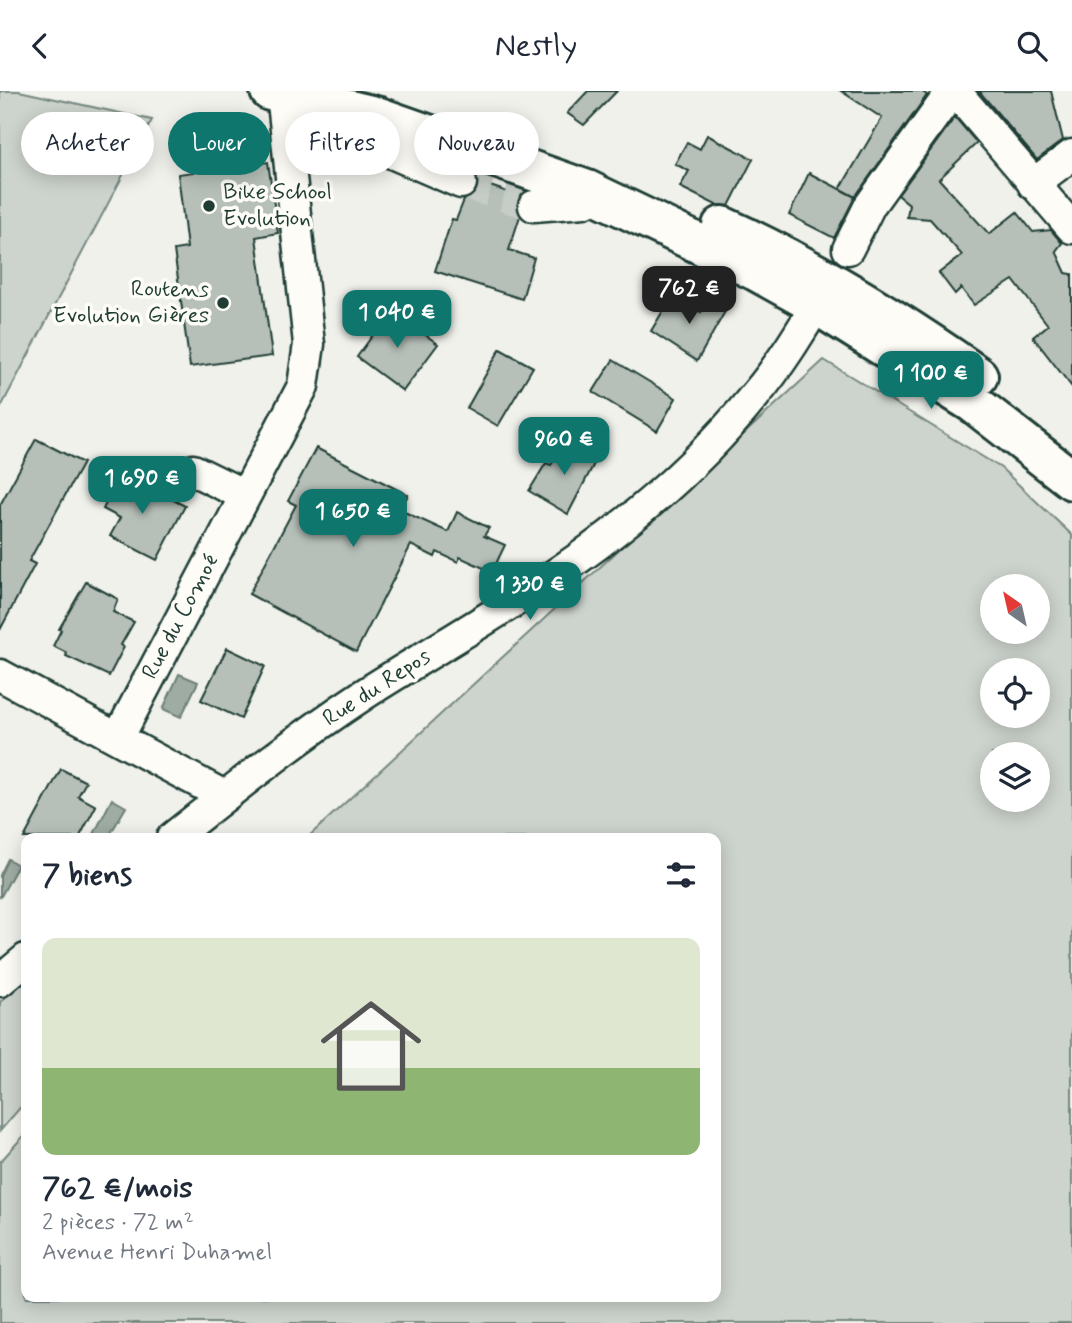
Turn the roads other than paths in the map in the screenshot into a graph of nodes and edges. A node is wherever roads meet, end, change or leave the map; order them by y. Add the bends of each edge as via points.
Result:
1 (954, 91) edge
2 (276, 92) edge
3 (345, 101) edge
4 (1072, 155) edge
5 (461, 183) tunnel mouth
6 (1033, 184) junction
7 (596, 194) junction
8 (534, 206) tunnel mouth
9 (1072, 228) edge
10 (832, 279) junction
11 (1072, 453) edge
12 (193, 470) dead end
13 (1072, 481) edge
14 (244, 495) junction
15 (0, 675) edge
16 (118, 738) junction
17 (225, 796) junction
18 (178, 833) edge
19 (21, 963) edge
20 (0, 981) edge

1 - 6 street
1 - 10 street, Rue du Repos via 870,205
2 - 3 main road
2 - 14 street, Rue du Comoé via 309,344 303,386
3 - 5 street via 394,154
3 - 7 main road
3 - 10 main road via 407,105 533,146 721,225
4 - 6 street
6 - 9 street
7 - 8 street via 584,202
7 - 10 main road via 756,271
10 - 11 main road via 968,370 1034,418
10 - 13 main road via 973,403
10 - 17 street, Rue du Repos via 757,393 717,439 635,513 569,565 361,697
12 - 14 street
14 - 16 street, Rue du Comoé
15 - 16 street
16 - 17 street
17 - 18 street, Rue du Repos
19 - 20 street

